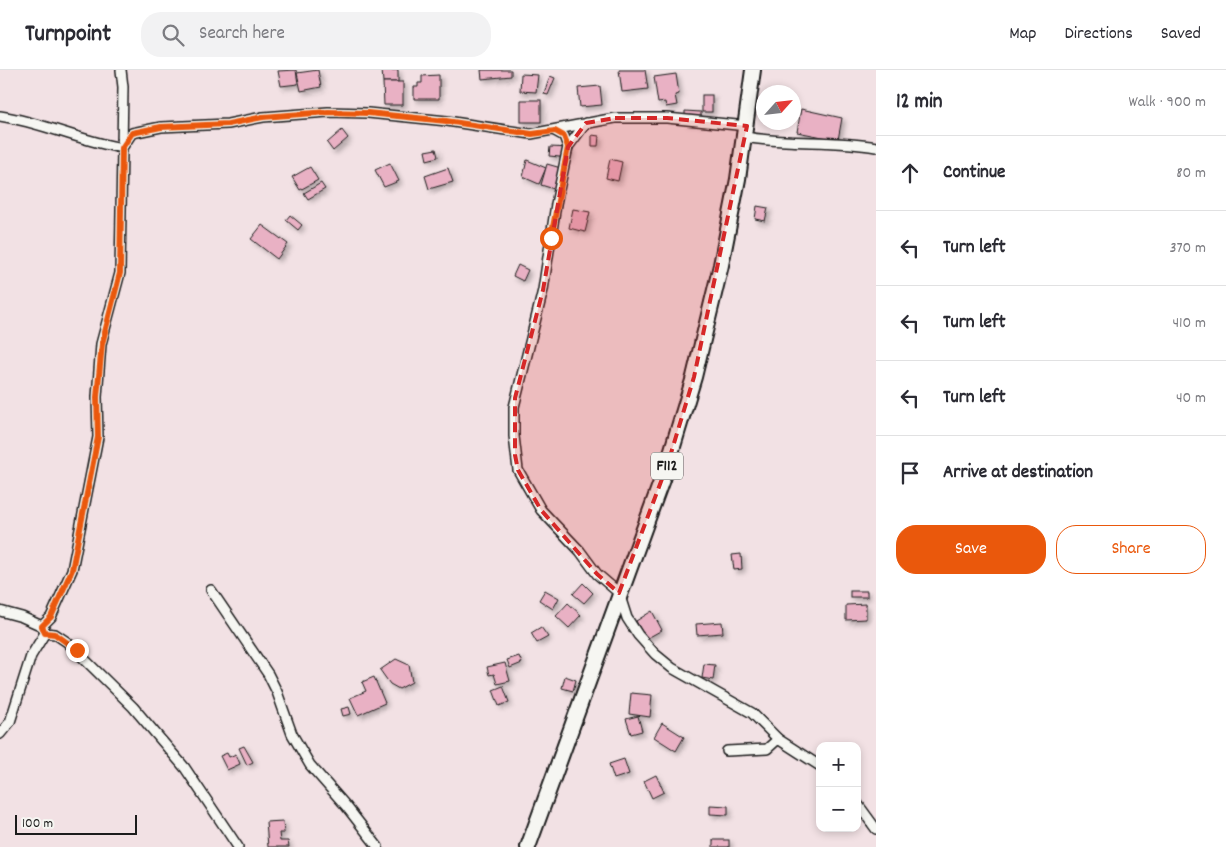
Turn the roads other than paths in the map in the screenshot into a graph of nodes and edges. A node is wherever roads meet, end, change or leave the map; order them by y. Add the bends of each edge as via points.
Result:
1 (121, 70) edge
2 (753, 70) edge
3 (0, 116) edge
4 (586, 123) junction
5 (555, 131) junction
6 (746, 132) junction
7 (568, 147) junction
8 (876, 147) edge
9 (122, 148) junction
10 (210, 590) dead end
11 (619, 593) junction
12 (0, 611) edge
13 (610, 618) junction
14 (627, 618) junction
15 (44, 630) junction
16 (0, 734) edge
17 (778, 739) junction
18 (727, 751) dead end
19 (816, 763) edge
20 (861, 808) edge
21 (876, 829) edge
22 (238, 847) edge
23 (378, 847) edge
24 (528, 847) edge

1 - 9 street
2 - 6 main road, F112
3 - 9 street
4 - 5 street
4 - 6 street via 615,118 667,118
4 - 7 street
5 - 7 street via 564,136
5 - 9 street via 532,134 446,121 328,112 263,117 228,124 161,127 132,133
6 - 8 street via 776,143 835,142
6 - 11 main road, F112 via 721,266 694,378 668,463
7 - 11 street via 543,290 515,398 515,455 518,470 541,510 597,574
9 - 15 street via 120,273 102,344 97,397 98,437 72,570
10 - 23 street via 268,674 292,734 310,765
11 - 13 main road, F112
11 - 14 street
12 - 15 street via 22,617
13 - 14 street
13 - 24 main road, F112
14 - 17 street via 644,642 672,668 752,713
15 - 16 street via 31,656 10,722
15 - 22 street via 67,642 133,706 186,768
17 - 18 street via 767,749
17 - 19 street
20 - 21 street

